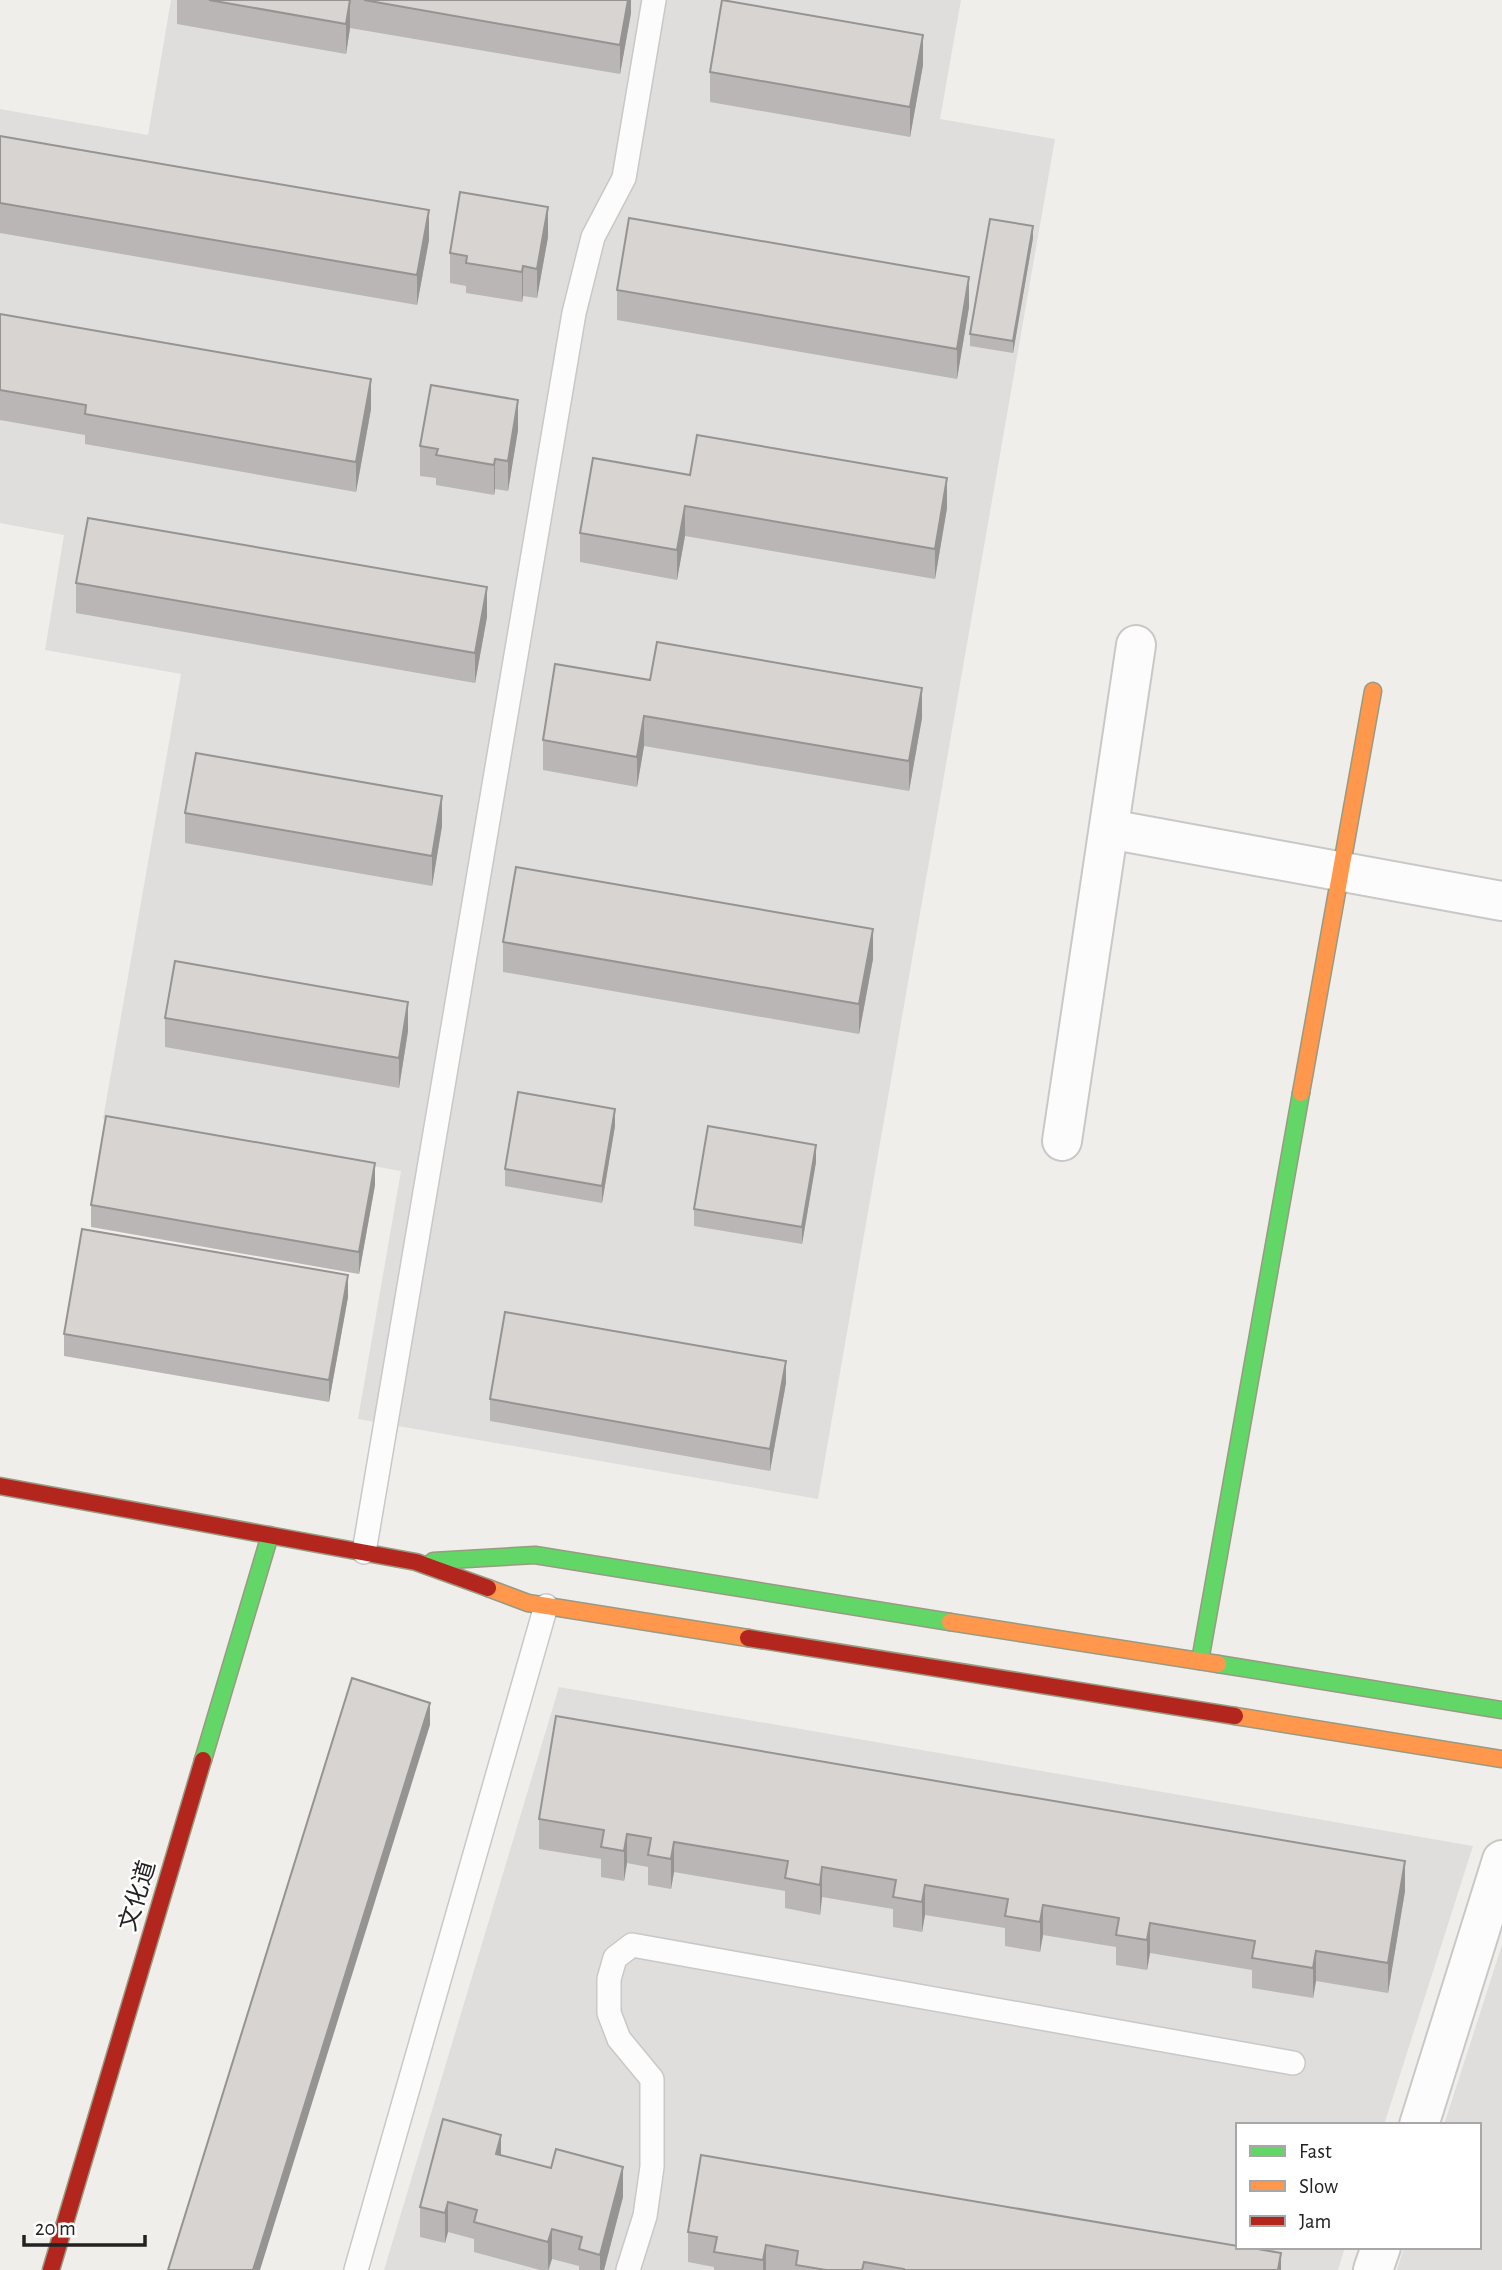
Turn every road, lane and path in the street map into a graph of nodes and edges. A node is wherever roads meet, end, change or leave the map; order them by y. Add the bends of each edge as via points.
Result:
1 (654, 0) edge
2 (1136, 645) dead end
3 (1373, 691) dead end
4 (1109, 829) junction
5 (1340, 872) junction
6 (1502, 901) edge
7 (1062, 1141) dead end
8 (0, 1486) edge
9 (270, 1535) junction
10 (364, 1552) junction
11 (416, 1562) junction
12 (546, 1606) junction
13 (1200, 1661) junction
14 (1502, 1710) edge
15 (1502, 1759) edge
16 (1502, 1860) edge
17 (1293, 2063) dead end
18 (1420, 2123) edge
19 (1380, 2249) edge
20 (51, 2270) edge
21 (356, 2270) edge
22 (628, 2270) edge
23 (1374, 2270) edge

1 - 10 lane via 624,178 593,237 574,313
2 - 4 street
3 - 5 main road
4 - 5 street
4 - 7 street
5 - 6 street
5 - 13 main road
8 - 9 main road
9 - 10 main road
9 - 20 main road, 文化道
10 - 11 main road
11 - 12 main road
11 - 13 main road via 536,1555
12 - 15 main road
12 - 21 lane
13 - 14 main road
16 - 18 street
17 - 22 lane via 632,1945 615,1958 609,1979 609,2013 619,2039 652,2079 652,2167 645,2216
19 - 23 street

